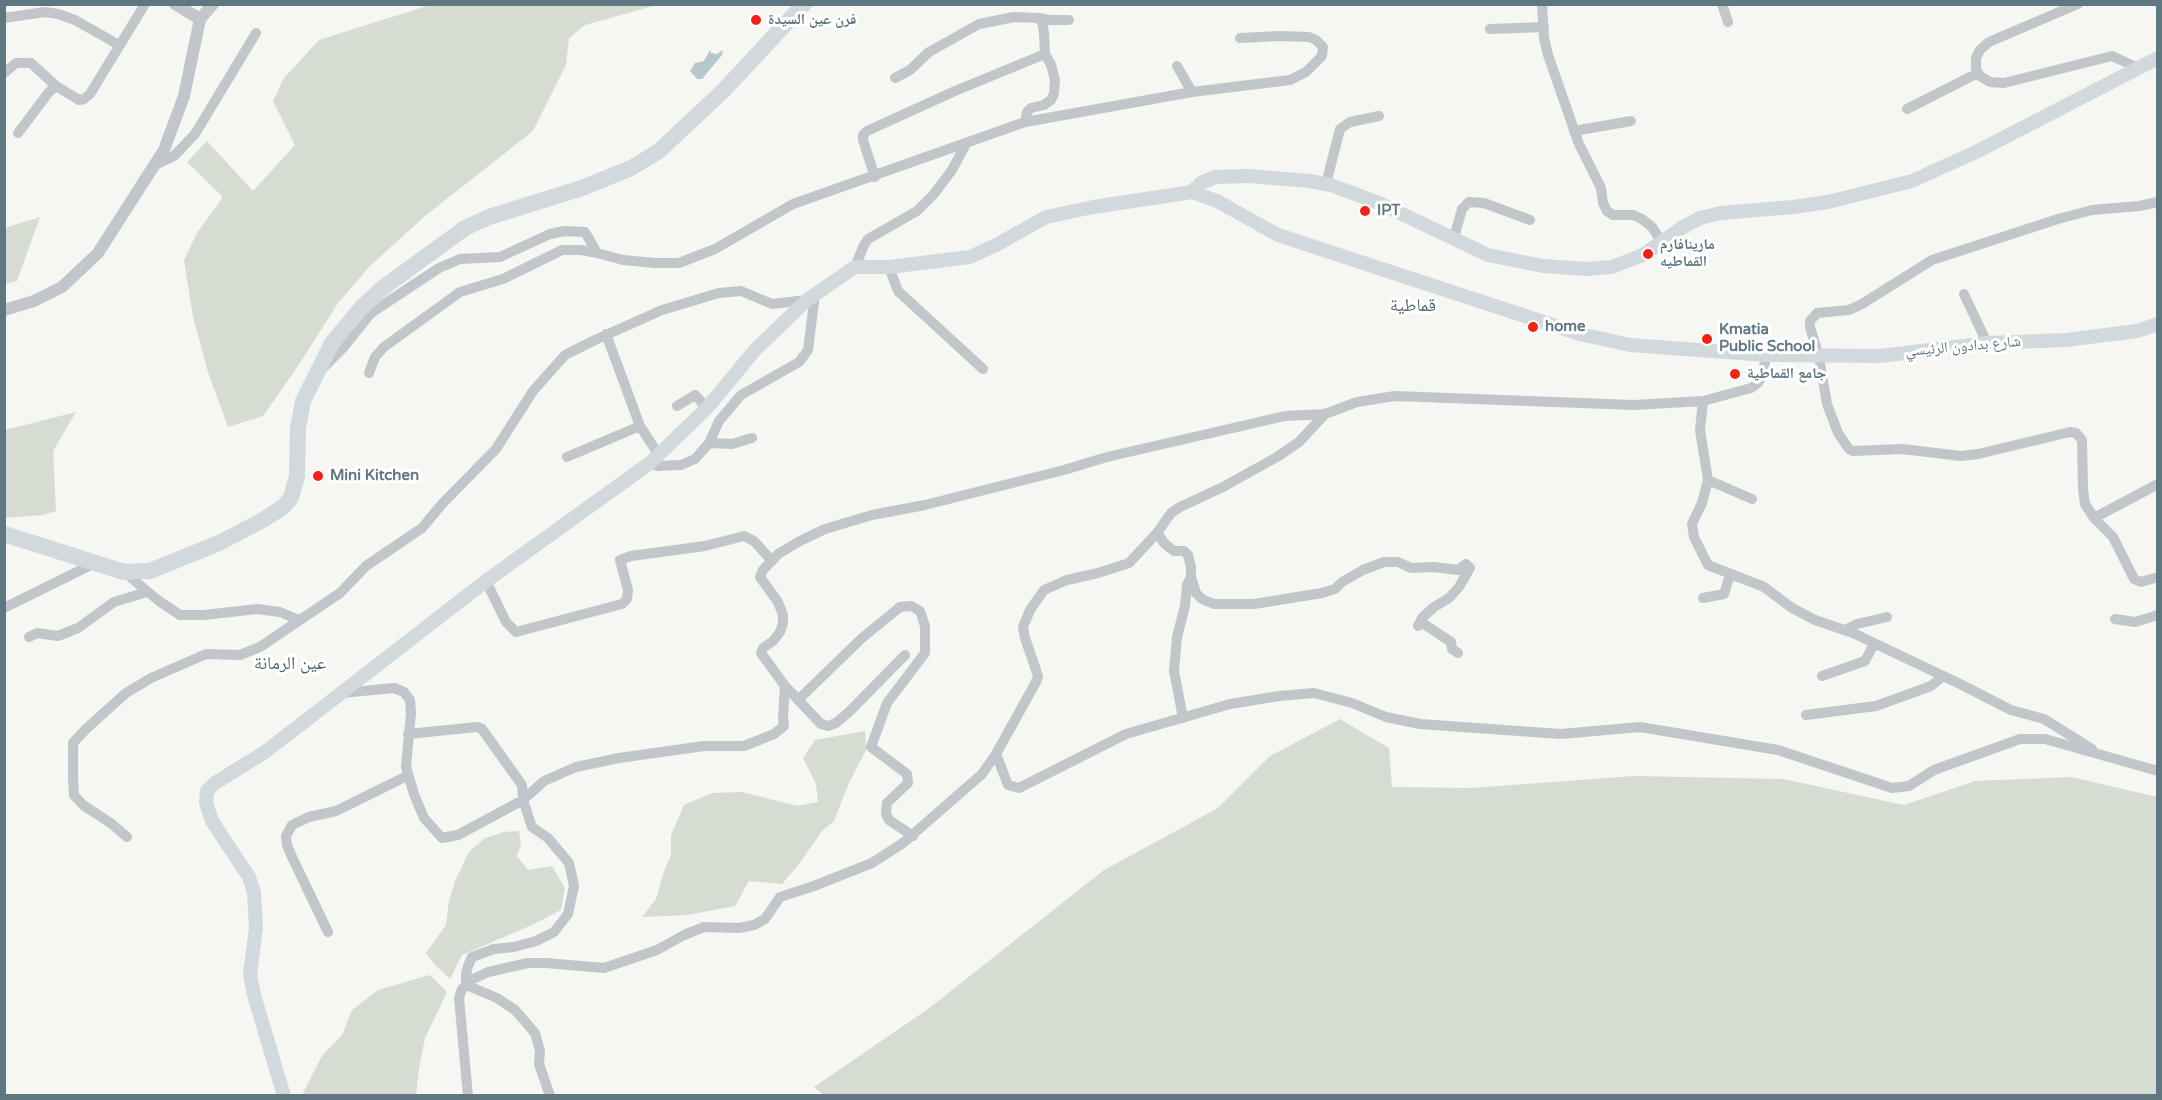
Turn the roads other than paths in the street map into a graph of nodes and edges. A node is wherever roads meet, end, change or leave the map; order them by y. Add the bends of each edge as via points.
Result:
1 (145, 4) edge
2 (175, 4) edge
3 (213, 4) edge
4 (804, 4) edge
5 (1542, 4) edge
6 (1722, 4) edge
7 (2078, 4) edge
8 (4, 18) edge
9 (1038, 18) junction
10 (200, 20) junction
11 (1069, 20) dead end
12 (1728, 22) dead end
13 (1544, 27) junction
14 (1490, 29) dead end
15 (256, 33) dead end
16 (1240, 38) dead end
17 (119, 45) junction
18 (1045, 54) junction
19 (2157, 58) edge
20 (1177, 66) dead end
21 (2138, 68) junction
22 (4, 73) edge
23 (1978, 73) junction
24 (895, 78) dead end
25 (56, 86) junction
26 (1192, 92) junction
27 (1908, 109) dead end
28 (1379, 117) dead end
29 (1631, 121) dead end
30 (1025, 122) junction
31 (1574, 131) junction
32 (18, 133) dead end
33 (966, 144) junction
34 (155, 165) junction
35 (875, 177) junction
36 (1326, 184) junction
37 (1192, 192) junction
38 (2157, 202) edge
39 (1530, 220) dead end
40 (1454, 238) junction
41 (1661, 241) junction
42 (597, 253) junction
43 (855, 267) junction
44 (889, 267) junction
45 (1964, 294) dead end
46 (811, 297) junction
47 (4, 310) edge
48 (2157, 324) edge
49 (606, 334) junction
50 (1987, 343) junction
51 (1767, 355) junction
52 (1819, 357) junction
53 (983, 369) dead end
54 (369, 374) dead end
55 (314, 377) junction
56 (1702, 401) junction
57 (677, 406) dead end
58 (707, 408) junction
59 (1325, 414) junction
60 (640, 426) junction
61 (752, 438) dead end
62 (709, 443) junction
63 (567, 457) dead end
64 (654, 459) junction
65 (1708, 480) junction
66 (2157, 484) edge
67 (1752, 499) dead end
68 (2094, 518) junction
69 (1157, 533) junction
70 (4, 534) edge
71 (772, 561) junction
72 (93, 564) junction
73 (124, 572) junction
74 (1730, 575) junction
75 (2157, 576) edge
76 (1191, 577) junction
77 (486, 581) junction
78 (147, 592) junction
79 (1703, 598) dead end
80 (4, 608) edge
81 (2157, 615) edge
82 (1887, 617) dead end
83 (2115, 619) dead end
84 (299, 620) junction
85 (1845, 630) junction
86 (29, 638) dead end
87 (1874, 644) junction
88 (1458, 653) dead end
89 (905, 655) dead end
90 (1822, 676) dead end
91 (1943, 676) junction
92 (785, 686) junction
93 (341, 693) junction
94 (798, 700) junction
95 (1806, 715) dead end
96 (1183, 718) junction
97 (408, 734) junction
98 (996, 754) junction
99 (2100, 754) junction
100 (2156, 769) edge
101 (407, 776) junction
102 (523, 800) junction
103 (913, 836) junction
104 (127, 837) dead end
105 (327, 932) dead end
106 (466, 985) junction
107 (284, 1095) edge
108 (468, 1095) edge
109 (550, 1095) edge

1 - 17 street
2 - 10 street
3 - 10 street
4 - 55 main road via 659,151 631,168 582,188 465,228 384,287 332,343
5 - 13 street
6 - 12 street
7 - 23 street via 1989,42 1976,58
8 - 17 street via 58,14
9 - 11 street
9 - 18 street via 1042,22
9 - 24 street via 1014,17 979,24 929,52
10 - 34 street via 184,96
13 - 14 street
13 - 31 street via 1548,55
15 - 34 street via 195,134 174,156
16 - 26 street via 1309,37 1323,47 1322,56 1306,72 1290,80
17 - 25 street via 84,99 79,100
18 - 30 street via 1055,80 1054,93 1044,105 1027,112
18 - 35 street via 867,131 863,140
19 - 21 main road
20 - 26 street
21 - 23 street via 2112,56 2004,83 1990,82
21 - 41 main road via 1912,181 1828,202 1700,218
22 - 25 street via 16,63 31,63
23 - 27 street
25 - 32 street
26 - 30 street
28 - 36 street via 1350,122 1341,129
29 - 31 street
30 - 33 street
31 - 41 street via 1601,188 1607,211 1642,219
33 - 35 street
33 - 43 street via 933,195 917,211 868,239
34 - 47 street via 99,253 84,268 50,295
35 - 42 street via 793,204 715,249 679,263 655,264
36 - 37 main road via 1249,176 1215,177
36 - 40 main road via 1379,203
37 - 44 main road via 1046,217 970,257
37 - 51 main road, شارع بدادون الرئيسي via 1217,201 1278,236 1580,334 1630,345
38 - 52 street via 2092,210 1932,260 1849,310 1817,313 1810,327
39 - 40 street via 1473,202 1462,209
40 - 41 main road via 1506,260 1587,269 1626,263
42 - 54 street via 562,250 503,279 460,292 384,347 375,357
42 - 55 street via 585,232 565,231 500,257 460,259 371,312
43 - 44 main road
43 - 46 main road
44 - 53 street via 898,291
45 - 50 street
46 - 49 street via 772,304 741,291 719,292
46 - 58 main road via 755,350
46 - 62 street via 808,350 799,362 741,395 719,421
48 - 50 main road, شارع بدادون الرئيسي via 2137,331 2066,340
49 - 60 street
49 - 84 street via 556,365 533,391 496,449 422,528 366,566 340,593
50 - 52 main road, شارع بدادون الرئيسي via 1880,356
51 - 52 main road, شارع بدادون الرئيسي
51 - 56 street via 1758,383 1751,388
52 - 68 street via 1827,405 1838,433 1849,449 1857,452 1902,449 1961,456 2076,433 2082,440 2085,504
55 - 73 main road via 303,401 298,428 297,476 291,498 283,507 219,543 150,571
56 - 59 street via 1634,405 1395,396 1357,402
56 - 65 street via 1700,430
57 - 58 street via 695,395
58 - 64 main road
59 - 69 street via 1299,442 1277,457 1171,513
59 - 71 street via 1285,416 872,515 825,529
60 - 63 street
60 - 64 street
61 - 62 street via 732,444
62 - 64 street via 695,459 681,465 657,466
64 - 77 main road
65 - 67 street
65 - 74 street via 1692,524 1694,537 1708,565
66 - 68 street
68 - 75 street via 2113,537 2134,579 2141,582
69 - 76 street via 1174,551 1188,555
69 - 98 street via 1129,563 1044,590 1030,609 1023,627 1024,638 1038,677
70 - 72 main road
71 - 77 street via 744,536 632,556 620,560 628,590 627,600 622,604 516,632 506,622
71 - 92 street via 760,577 778,602 783,623 761,653
72 - 73 main road
72 - 80 street
73 - 78 street
74 - 79 street via 1724,594
74 - 85 street via 1764,587 1815,620
76 - 88 street via 1202,599 1214,604 1254,604 1335,589 1341,582 1384,562 1398,562 1411,568 1458,570 1466,564 1470,568 1459,587 1419,624 1451,642
76 - 96 street via 1177,637 1174,671
77 - 93 main road
78 - 84 street via 180,615 257,609
78 - 86 street via 114,602 78,628 58,636 37,633
81 - 83 street via 2135,622
82 - 85 street
84 - 104 street via 260,647 240,655 206,654 151,678 126,693 73,743 74,795
85 - 87 street
87 - 90 street via 1864,662
87 - 91 street
89 - 94 street via 836,723 821,724
91 - 95 street via 1931,686 1876,706
91 - 99 street via 2011,710 2044,718
92 - 94 street
92 - 102 street via 784,726 774,734 744,746 704,746 576,767 544,781
93 - 97 street via 394,688 404,692 410,700
93 - 107 main road via 207,792 212,821 249,878 254,893 256,928 250,974
94 - 103 street via 900,607 911,606 920,611 926,653 887,703 871,747 907,774 908,783 887,803 886,814
96 - 98 street via 1126,734 1019,788 1008,785
96 - 99 street via 1230,704 1314,693 1420,724 1561,734 1640,727 1778,750 1892,788 1909,786 1934,770 2020,739 2045,739
97 - 101 street
97 - 102 street via 482,729 522,785
98 - 103 street via 976,781
99 - 100 street
101 - 102 street via 424,818 442,838 458,835
101 - 105 street via 336,811 292,825 285,836
102 - 106 street via 532,827 548,838 569,863 574,886 568,914 554,932 536,941 472,957
103 - 106 street via 872,863 780,897 765,919 754,925 704,927 657,950 604,968 528,963 488,972
106 - 108 street via 459,1008
106 - 109 street via 515,1010 535,1033 539,1064

